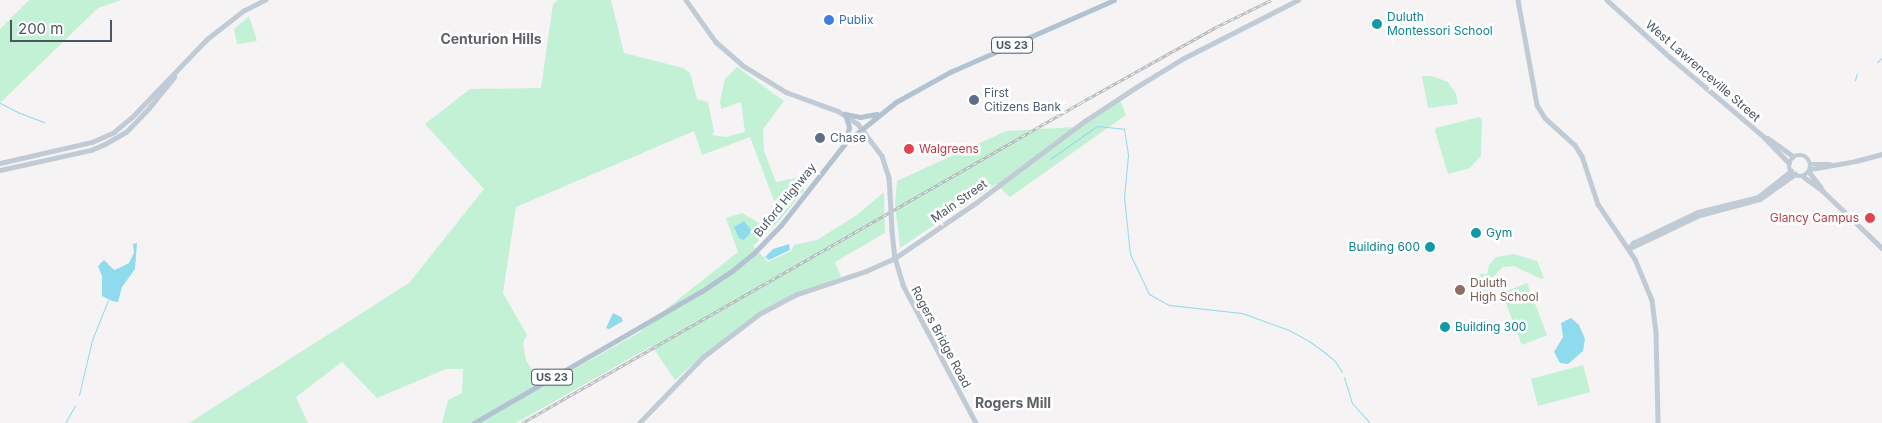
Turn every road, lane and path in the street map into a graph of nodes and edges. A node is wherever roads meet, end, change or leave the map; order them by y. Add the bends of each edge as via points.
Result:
1 (265, 0) edge
2 (686, 0) edge
3 (1114, 0) edge
4 (1298, 0) edge
5 (1518, 0) edge
6 (1607, 0) edge
7 (189, 59) junction
8 (882, 112) junction
9 (844, 114) junction
10 (862, 128) junction
11 (1764, 137) junction
12 (846, 142) junction
13 (1882, 154) edge
14 (1794, 156) junction
15 (1789, 162) junction
16 (0, 163) edge
17 (1810, 168) junction
18 (0, 170) edge
19 (1793, 172) junction
20 (1804, 177) junction
21 (1823, 191) junction
22 (1882, 248) edge
23 (1628, 249) junction
24 (895, 258) junction
25 (1657, 421) edge
26 (474, 423) edge
27 (640, 423) edge
28 (976, 423) edge

1 - 7 street via 231,20
2 - 9 street, Rogers Bridge Road via 706,30 754,74 786,92
3 - 8 main road, Buford Highway / US 23 via 950,72
4 - 24 street, Main Street via 1211,43 1135,88
5 - 23 street via 1537,105 1545,118 1575,145 1582,156 1598,204
6 - 11 street, West Lawrenceville Street
7 - 16 street via 114,132 92,142
7 - 18 street via 126,132 90,150
8 - 9 main road via 868,117
8 - 10 main road, Buford Highway / US 23
9 - 10 street, Rogers Bridge Road
9 - 12 main road via 849,127
10 - 12 main road, Buford Highway / US 23
10 - 24 street, Rogers Bridge Road, bridge via 882,156 889,178
11 - 14 street, West Lawrenceville Street
11 - 15 street, West Lawrenceville Street
12 - 26 main road, Buford Highway / US 23 via 781,225 733,270
13 - 17 street
14 - 15 street
14 - 17 street via 1803,156
15 - 19 street
17 - 20 street
17 - 21 street
19 - 20 street
19 - 23 street via 1758,197 1698,212 1632,244
20 - 21 street
21 - 22 street
23 - 25 street via 1652,300
24 - 27 street, Main Street via 795,295 759,314 703,357
24 - 28 street, Rogers Bridge Road via 920,320

